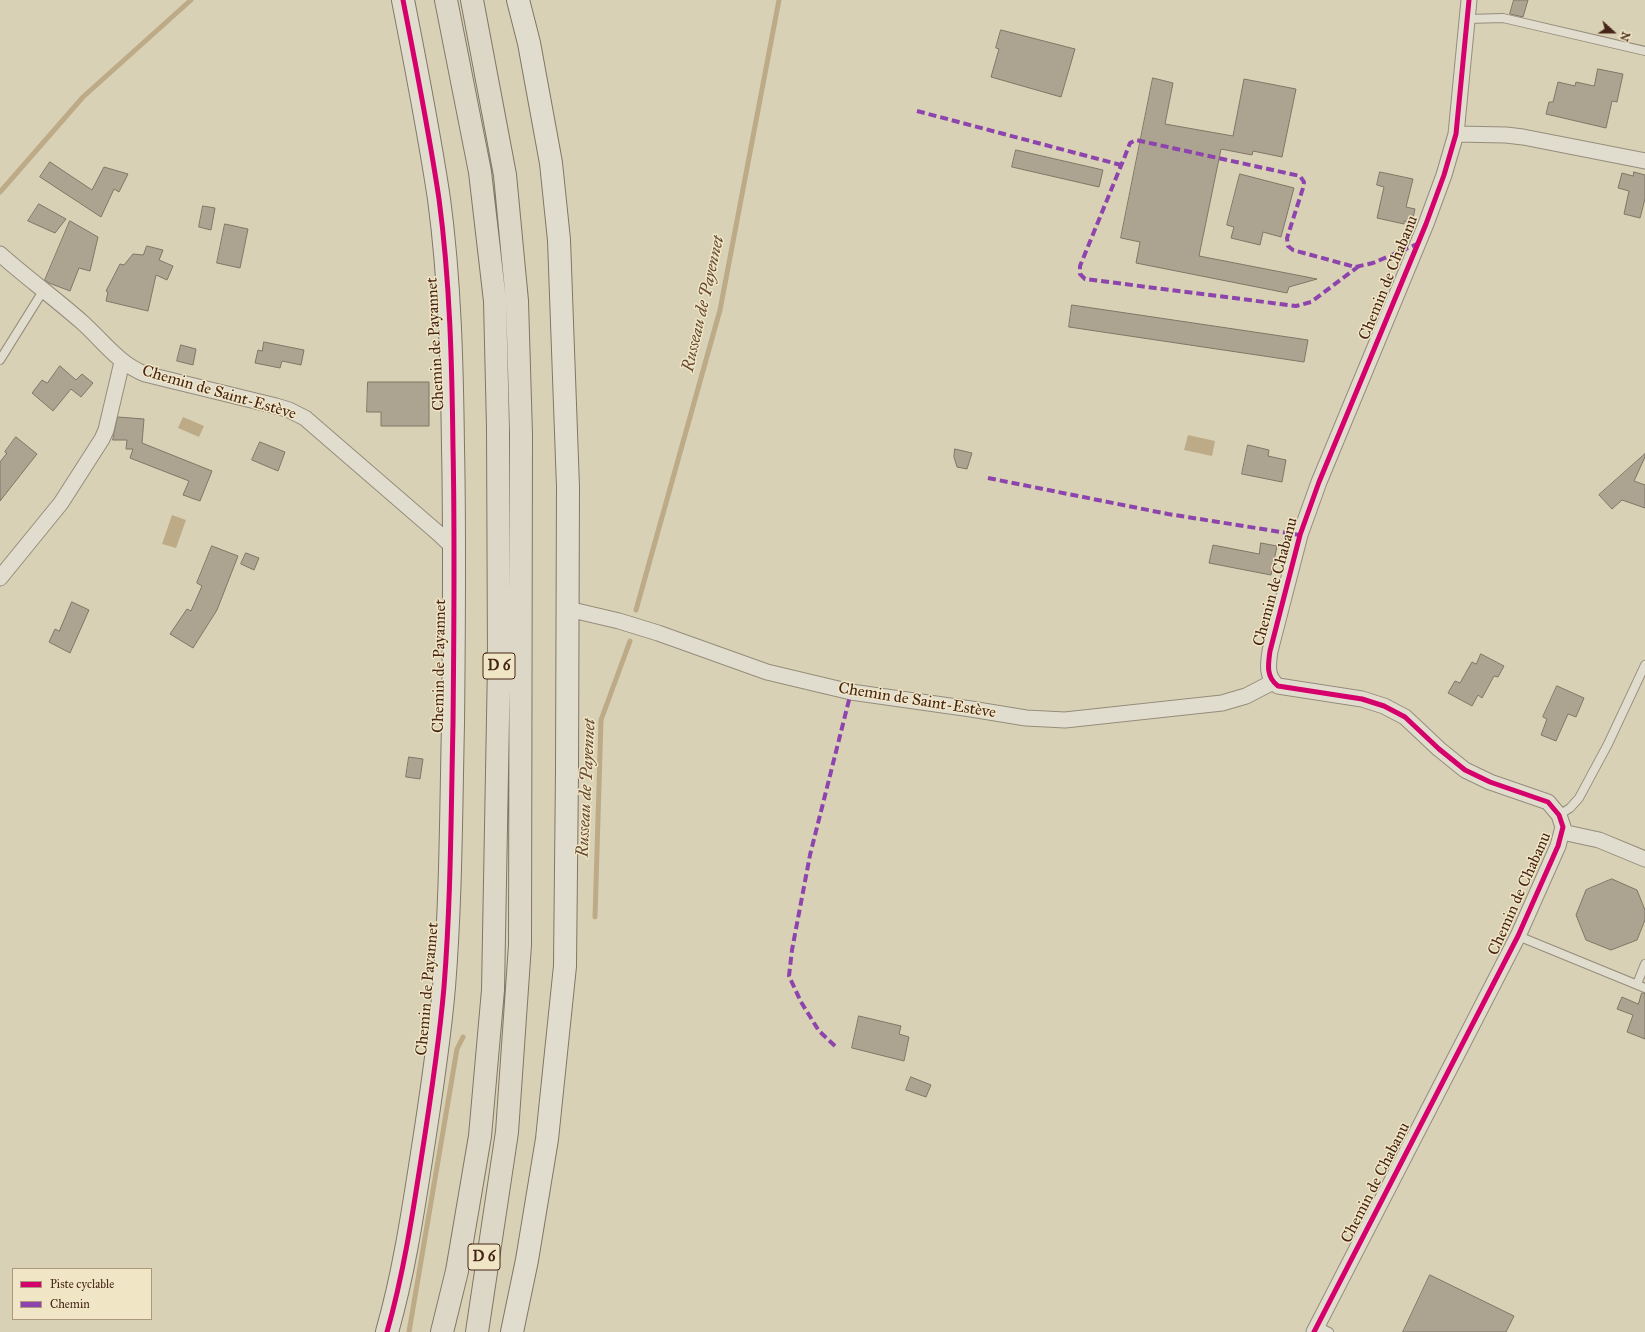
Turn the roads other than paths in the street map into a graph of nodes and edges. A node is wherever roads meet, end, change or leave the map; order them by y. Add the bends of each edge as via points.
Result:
1 (402, 0) edge
2 (446, 0) edge
3 (472, 0) edge
4 (518, 0) edge
5 (1469, 0) edge
6 (1467, 19) junction
7 (1645, 51) edge
8 (1456, 134) junction
9 (1645, 161) edge
10 (0, 254) edge
11 (42, 291) junction
12 (0, 360) edge
13 (122, 362) junction
14 (455, 549) junction
15 (0, 578) edge
16 (568, 609) junction
17 (1645, 665) edge
18 (1273, 682) junction
19 (1559, 815) junction
20 (1562, 832) junction
21 (1645, 860) edge
22 (1518, 936) junction
23 (1645, 964) edge
24 (1637, 984) junction
25 (1645, 988) edge
26 (500, 1182) junction
27 (1320, 1330) edge
28 (387, 1332) edge
29 (442, 1332) edge
30 (468, 1332) edge
31 (477, 1332) edge
32 (512, 1332) edge

1 - 14 street, Chemin de Payannet via 439,199 452,361
2 - 29 highway, D 6 via 480,172 495,301 499,663 493,990 480,1136 457,1271
3 - 26 highway, D 6 via 505,175 517,301 521,434 520,945 507,1132
4 - 16 street via 529,43 551,163 559,240 568,487
5 - 6 street, Chemin de Chabanu
6 - 7 lane via 1503,18
6 - 8 street, Chemin de Chabanu
8 - 9 street via 1517,137
8 - 18 street, Chemin de Chabanu via 1426,224 1319,482 1300,535 1270,651 1268,666
10 - 11 street, Chemin de Saint-Estève
11 - 12 lane
11 - 13 street, Chemin de Saint-Estève via 83,323
13 - 14 street, Chemin de Saint-Estève via 145,374 299,414
13 - 15 street via 102,439 61,503
14 - 28 street, Chemin de Payannet via 452,807 444,989 416,1192
16 - 18 street, Chemin de Saint-Estève via 638,627 767,672 851,692 1026,718 1065,720 1222,704 1246,696
16 - 32 street via 565,966 547,1139
17 - 19 lane via 1579,798
18 - 19 street, Chemin de Chabanu via 1285,688 1362,699 1384,706 1405,717 1465,770 1490,782 1548,802
19 - 20 street, Chemin de Chabanu
20 - 21 street via 1599,840
20 - 22 street, Chemin de Chabanu
22 - 24 lane
22 - 27 street, Chemin de Chabanu
23 - 24 lane
24 - 25 lane
26 - 30 highway, D 6
26 - 31 highway

